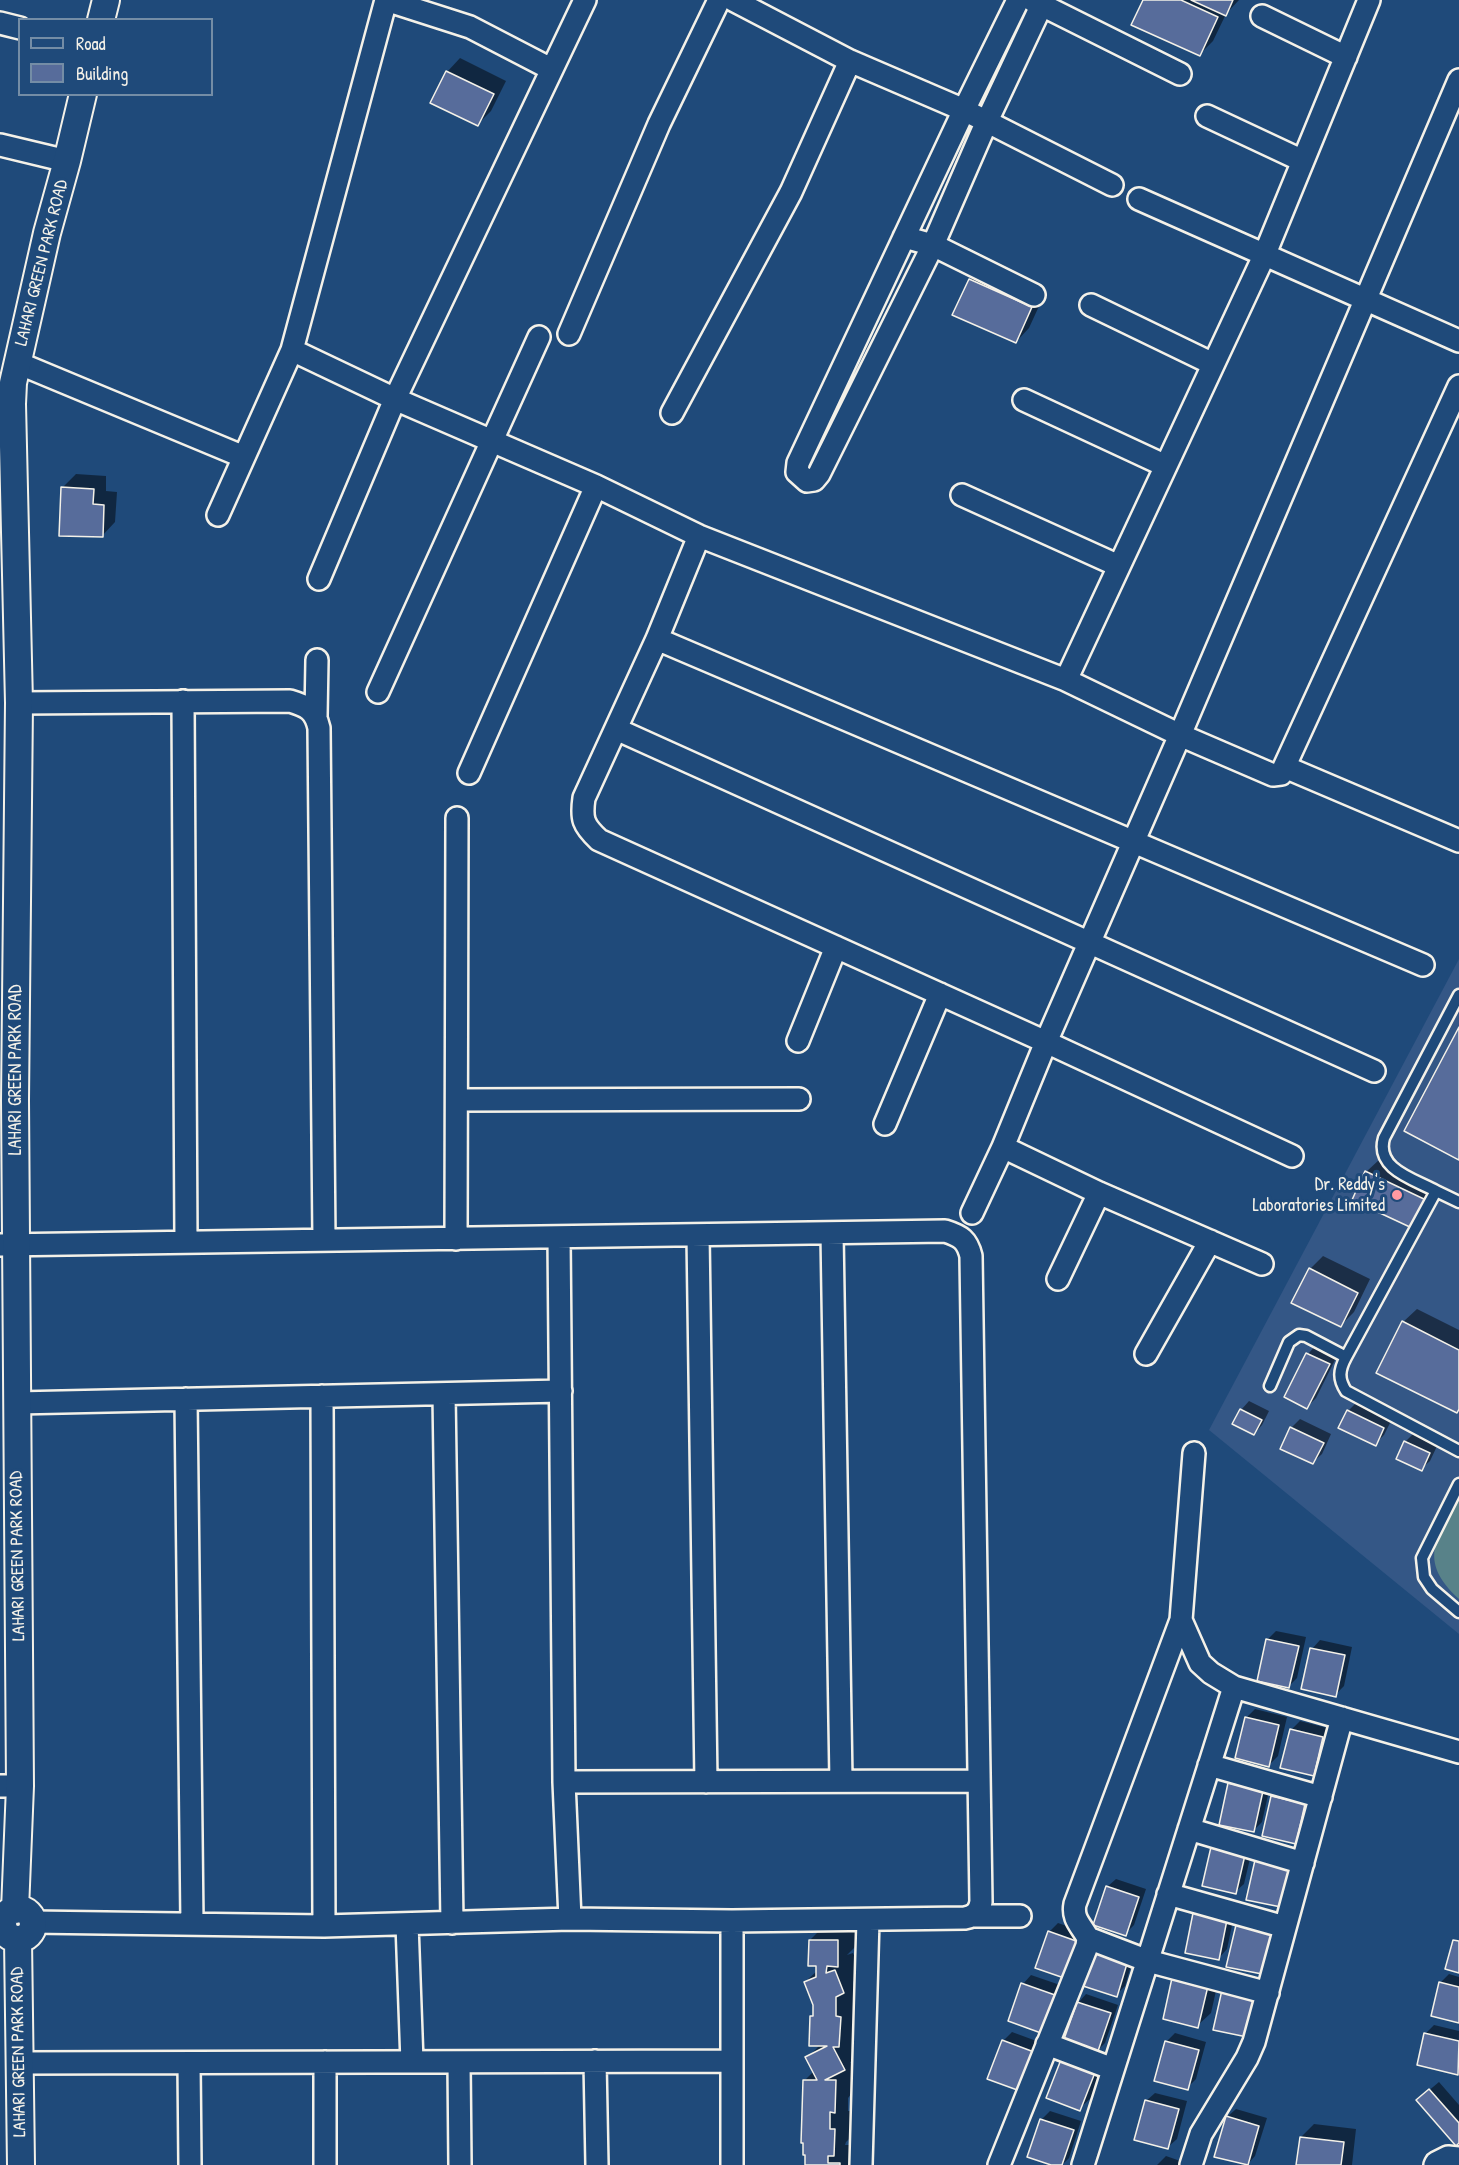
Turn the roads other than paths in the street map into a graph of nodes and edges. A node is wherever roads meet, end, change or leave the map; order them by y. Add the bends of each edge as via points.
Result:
1 (106, 0) edge
2 (386, 0) edge
3 (585, 0) edge
4 (719, 0) edge
5 (733, 0) edge
6 (1018, 0) edge
7 (1369, 0) edge
8 (1039, 2) edge
9 (1262, 16) dead end
10 (102, 18) edge
11 (0, 23) edge
12 (18, 28) edge
13 (1346, 57) junction
14 (850, 61) junction
15 (551, 69) junction
16 (1180, 74) dead end
17 (1459, 80) edge
18 (83, 96) edge
19 (964, 110) junction
20 (1207, 116) dead end
21 (987, 121) junction
22 (0, 145) edge
23 (67, 161) junction
24 (1303, 161) junction
25 (1112, 185) dead end
26 (1139, 199) dead end
27 (904, 237) junction
28 (933, 245) junction
29 (1264, 256) junction
30 (1034, 295) dead end
31 (1366, 301) junction
32 (1091, 305) dead end
33 (569, 334) dead end
34 (539, 337) dead end
35 (1459, 341) edge
36 (292, 350) junction
37 (18, 363) junction
38 (1213, 364) junction
39 (1459, 386) edge
40 (395, 399) junction
41 (1024, 399) dead end
42 (672, 413) dead end
43 (491, 441) junction
44 (244, 457) junction
45 (1166, 466) junction
46 (596, 486) junction
47 (962, 495) dead end
48 (218, 515) dead end
49 (699, 537) junction
50 (8, 563) edge
51 (1119, 566) junction
52 (319, 579) dead end
53 (657, 639) junction
54 (317, 660) dead end
55 (1066, 680) junction
56 (378, 692) dead end
57 (183, 701) junction
58 (19, 703) junction
59 (316, 716) junction
60 (616, 729) junction
61 (1180, 735) junction
62 (1286, 767) junction
63 (470, 773) dead end
64 (457, 818) dead end
65 (1459, 841) edge
66 (1132, 842) junction
67 (1089, 942) junction
68 (836, 947) junction
69 (1423, 965) dead end
70 (940, 994) junction
71 (1459, 996) edge
72 (798, 1041) dead end
73 (1046, 1042) junction
74 (1374, 1071) dead end
75 (799, 1099) dead end
76 (7, 1100) edge
77 (457, 1100) junction
78 (885, 1124) dead end
79 (1003, 1147) junction
80 (1292, 1156) dead end
81 (1436, 1191) junction
82 (1099, 1193) junction
83 (1459, 1202) edge
84 (972, 1213) dead end
85 (832, 1233) junction
86 (698, 1235) junction
87 (559, 1237) junction
88 (456, 1239) junction
89 (324, 1240) junction
90 (1210, 1241) junction
91 (186, 1242) junction
92 (9, 1245) edge
93 (1262, 1264) dead end
94 (1058, 1279) dead end
95 (1146, 1354) dead end
96 (1346, 1357) junction
97 (1270, 1386) dead end
98 (561, 1391) junction
99 (444, 1394) junction
100 (322, 1396) junction
101 (186, 1399) junction
102 (17, 1402) junction
103 (1459, 1451) edge
104 (1194, 1454) dead end
105 (1459, 1484) edge
106 (1459, 1612) edge
107 (1181, 1620) junction
108 (1234, 1688) junction
109 (1342, 1718) junction
110 (1459, 1752) edge
111 (1209, 1765) junction
112 (841, 1781) junction
113 (979, 1781) junction
114 (564, 1782) junction
115 (706, 1782) junction
116 (10, 1786) edge
117 (1321, 1797) junction
118 (1189, 1829) junction
119 (1303, 1863) junction
120 (1168, 1894) junction
121 (973, 1916) junction
122 (1020, 1916) dead end
123 (570, 1919) junction
124 (868, 1920) junction
125 (732, 1921) junction
126 (14, 1923) edge
127 (192, 1923) junction
128 (452, 1923) junction
129 (407, 1924) junction
130 (324, 1926) junction
131 (1285, 1927) junction
132 (1088, 1938) junction
133 (1148, 1960) junction
134 (1268, 1993) junction
135 (1047, 2044) junction
136 (459, 2061) junction
137 (595, 2061) junction
138 (731, 2061) junction
139 (189, 2062) junction
140 (325, 2062) junction
141 (412, 2062) junction
142 (20, 2063) junction
143 (1113, 2069) junction
144 (1459, 2158) edge
145 (21, 2165) edge
146 (190, 2165) edge
147 (325, 2165) edge
148 (460, 2165) edge
149 (597, 2165) edge
150 (732, 2165) edge
151 (861, 2165) edge
152 (999, 2165) edge
153 (1083, 2165) edge
154 (1191, 2165) edge
155 (1435, 2165) edge

1 - 10 street
2 - 15 street via 470,27
2 - 36 street
3 - 15 street
4 - 33 street via 659,124
5 - 14 street
6 - 19 street
7 - 13 street
8 - 16 street
8 - 21 street
9 - 13 street
11 - 12 street
13 - 24 street
14 - 19 street
14 - 42 street via 791,192
15 - 40 street
17 - 31 street
18 - 23 street, LAHARI GREEN PARK ROAD
19 - 21 street
19 - 27 street
20 - 24 street
21 - 25 street
21 - 28 street
22 - 23 street
23 - 37 street, LAHARI GREEN PARK ROAD
24 - 29 street
26 - 29 street
27 - 28 street
27 - 28 street via 798,463 797,472 807,481 819,474
28 - 30 street
29 - 31 street
29 - 38 street
31 - 35 street
31 - 61 street
32 - 38 street
34 - 43 street
36 - 40 street
36 - 44 street
37 - 44 street
37 - 50 street, LAHARI GREEN PARK ROAD via 13,383
38 - 45 street
39 - 62 street
40 - 43 street
40 - 52 street
41 - 45 street
43 - 46 street
43 - 56 street
44 - 48 street
45 - 51 street
46 - 49 street
46 - 63 street
47 - 51 street
49 - 53 street
49 - 55 street
50 - 58 street, LAHARI GREEN PARK ROAD
51 - 55 street
53 - 60 street
53 - 66 street
54 - 59 street
55 - 61 street
57 - 58 street
57 - 59 street via 290,701 308,706
57 - 91 street
58 - 76 street, LAHARI GREEN PARK ROAD
59 - 89 street
60 - 67 street
60 - 68 street via 584,798 582,815 587,830 598,840
61 - 62 street via 1273,775 1281,774
61 - 66 street
62 - 65 street
64 - 77 street
66 - 67 street
66 - 69 street
67 - 73 street
67 - 74 street
68 - 70 street
68 - 72 street
70 - 73 street
70 - 78 street
71 - 81 lane via 1381,1147 1389,1166
73 - 79 street
73 - 80 street
75 - 77 street
76 - 92 street, LAHARI GREEN PARK ROAD
77 - 88 street
79 - 82 street
79 - 84 street
81 - 83 lane
81 - 96 lane
82 - 90 street
82 - 94 street
85 - 86 street
85 - 112 street
85 - 113 street via 945,1232 960,1235 968,1244
86 - 87 street
86 - 115 street
87 - 88 street
87 - 98 street
88 - 89 street
89 - 91 street
90 - 93 street
90 - 95 street
91 - 92 street
92 - 102 street, LAHARI GREEN PARK ROAD
96 - 97 lane via 1299,1335 1289,1342
96 - 103 lane via 1340,1382 1346,1391
98 - 99 street
98 - 114 street
99 - 100 street
99 - 128 street
100 - 101 street
100 - 130 street
101 - 102 street
101 - 127 street
102 - 116 street, LAHARI GREEN PARK ROAD
104 - 107 street
105 - 106 lane via 1422,1558 1424,1577 1432,1589
107 - 108 street via 1200,1663
107 - 132 street via 1075,1904 1076,1920
108 - 109 street
108 - 111 street
109 - 110 street
109 - 117 street
111 - 117 street
111 - 118 street
112 - 113 street
112 - 115 street
113 - 121 street via 981,1902
114 - 115 street
114 - 123 street
116 - 126 street, LAHARI GREEN PARK ROAD
117 - 119 street
118 - 119 street
118 - 120 street
119 - 131 street
120 - 131 street
120 - 133 street
121 - 122 street
121 - 124 street
123 - 125 street
123 - 128 street
124 - 125 street
124 - 151 street
125 - 138 street
126 - 127 street
126 - 142 street, LAHARI GREEN PARK ROAD
127 - 130 street
128 - 129 street
129 - 130 street
129 - 141 street
131 - 134 street
132 - 133 street
132 - 135 street
133 - 134 street
133 - 143 street
134 - 154 street via 1247,2058 1201,2134
135 - 143 street
135 - 152 street
136 - 137 street
136 - 141 street
136 - 148 street
137 - 138 street
137 - 149 street
138 - 150 street
139 - 140 street
139 - 142 street
139 - 146 street
140 - 141 street
140 - 147 street
142 - 145 street, LAHARI GREEN PARK ROAD
143 - 153 street
144 - 155 street via 1448,2157

